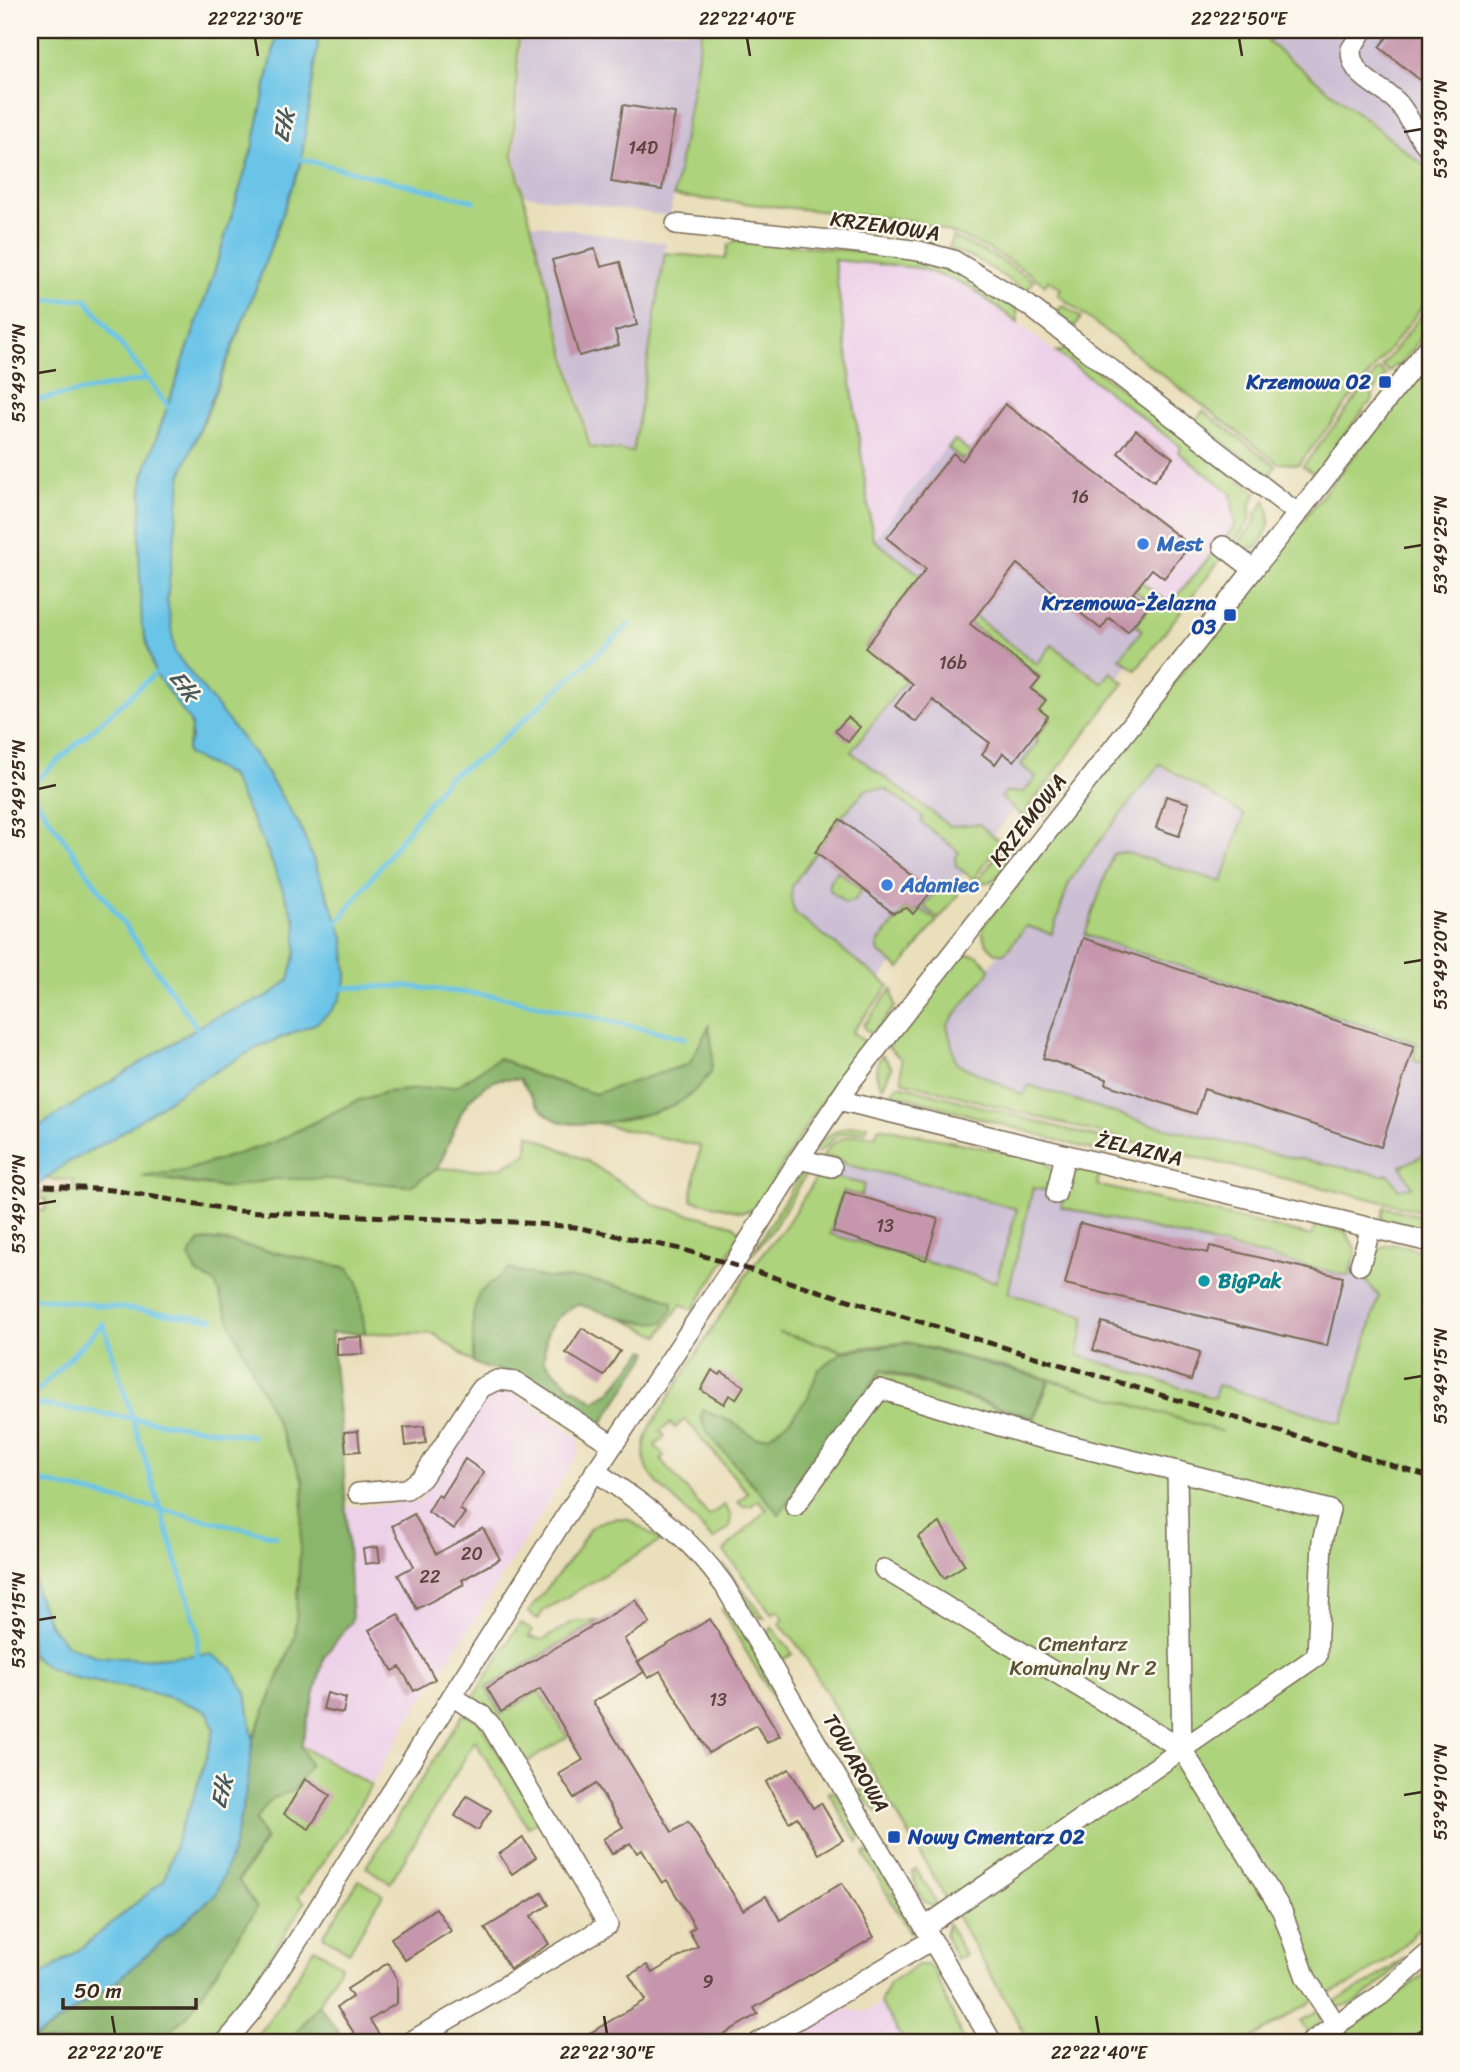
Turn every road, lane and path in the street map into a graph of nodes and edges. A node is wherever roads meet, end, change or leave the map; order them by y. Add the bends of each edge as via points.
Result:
1 (1363, 30) edge
2 (1430, 149) edge
3 (676, 223) dead end
4 (1430, 345) edge
5 (1297, 513) junction
6 (1223, 546) dead end
7 (1254, 569) junction
8 (838, 1100) junction
9 (1065, 1155) junction
10 (799, 1159) junction
11 (832, 1167) dead end
12 (1056, 1194) dead end
13 (1371, 1228) junction
14 (1430, 1242) edge
15 (1360, 1265) dead end
16 (613, 1445) junction
17 (596, 1471) junction
18 (1177, 1471) junction
19 (358, 1493) dead end
20 (795, 1506) dead end
21 (884, 1569) dead end
22 (452, 1696) junction
23 (1182, 1749) junction
24 (929, 1934) junction
25 (1430, 1952) edge
26 (1337, 2026) junction
27 (226, 2042) edge
28 (410, 2042) edge
29 (759, 2042) edge
30 (992, 2042) edge
31 (1311, 2042) edge

1 - 2 street via 1350,49 1353,65 1398,104
3 - 5 street, KRZEMOWA via 919,251 953,260 1028,305
4 - 5 street, KRZEMOWA
5 - 7 street, KRZEMOWA
6 - 7 street
7 - 8 street, KRZEMOWA
8 - 9 street, ŻELAZNA
8 - 10 street, KRZEMOWA
9 - 12 street
9 - 13 street, ŻELAZNA
10 - 11 street
10 - 16 street, KRZEMOWA
13 - 14 street, ŻELAZNA
13 - 15 street
16 - 17 street
16 - 19 street via 516,1382 497,1380 481,1388 422,1478 407,1489
17 - 22 street
17 - 24 street, TOWAROWA via 678,1531 724,1585
18 - 20 street via 1032,1436 880,1389
18 - 23 street
18 - 23 street via 1329,1510 1322,1541 1317,1656
21 - 23 street
22 - 27 street via 252,2011
22 - 28 street via 491,1725 608,1925
23 - 24 street
23 - 26 street via 1282,1911 1306,1978
24 - 29 street
24 - 30 street, TOWAROWA
25 - 26 street
26 - 31 street

